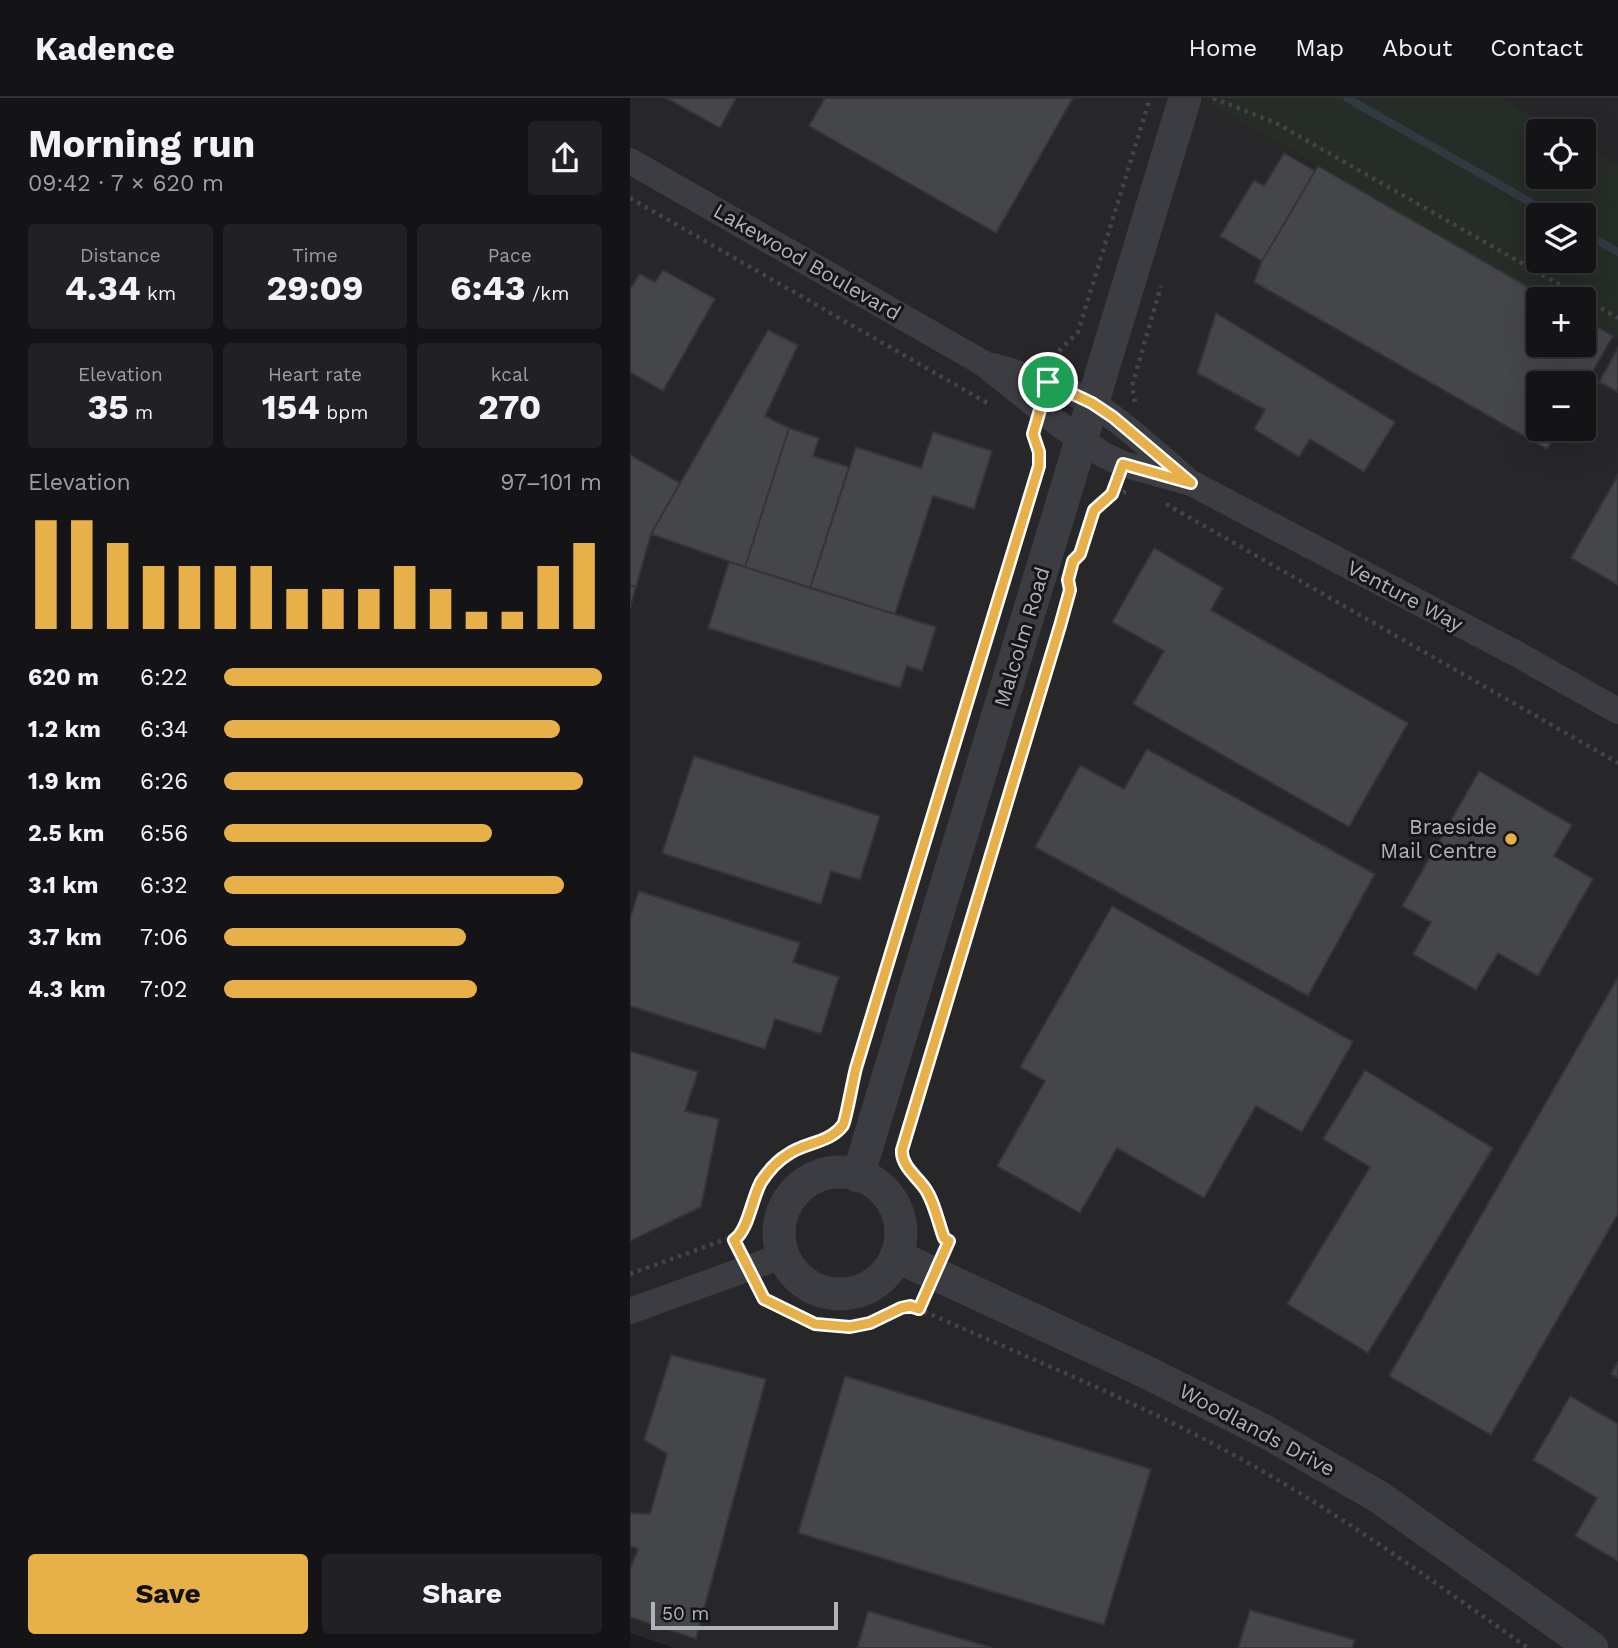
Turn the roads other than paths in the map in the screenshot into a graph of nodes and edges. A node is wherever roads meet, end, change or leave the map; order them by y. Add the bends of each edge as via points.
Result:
1 (1196, 104) edge
2 (630, 161) edge
3 (983, 363) junction
4 (1092, 403) junction
5 (1082, 440) junction
6 (1191, 483) junction
7 (1618, 711) edge
8 (858, 1176) junction
9 (896, 1255) junction
10 (782, 1256) junction
11 (630, 1311) edge
12 (1592, 1648) edge

1 - 4 street, Malcolm Road
2 - 3 street, Lakewood Boulevard
3 - 4 street, Lakewood Boulevard via 1048,382
3 - 5 street, Lakewood Boulevard
4 - 5 street, Malcolm Road
4 - 6 street, Venture Way
5 - 6 street, Venture Way via 1123,464
5 - 8 street, Malcolm Road
6 - 7 street, Venture Way
8 - 9 street via 883,1189 893,1204 900,1222
8 - 10 street via 830,1172 799,1187 786,1203 780,1221
9 - 10 street via 880,1280 862,1291 843,1294 808,1286
9 - 12 street, Woodlands Drive via 1266,1432 1379,1497
10 - 11 street

